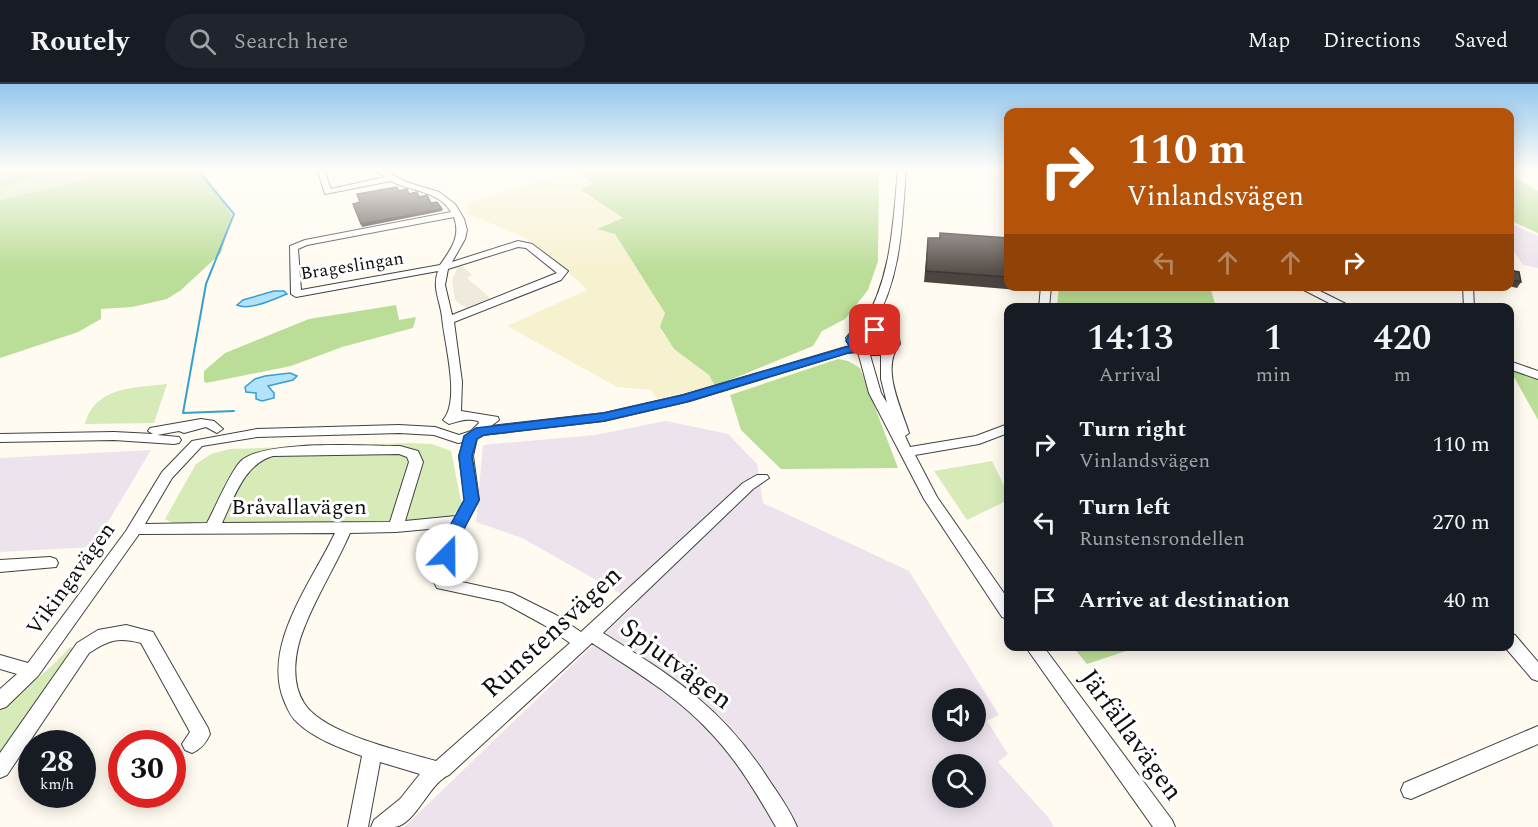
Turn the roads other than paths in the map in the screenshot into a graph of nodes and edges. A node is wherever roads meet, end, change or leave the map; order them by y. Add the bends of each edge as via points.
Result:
1 (450, 203) edge
2 (898, 203) edge
3 (457, 214) junction
4 (445, 267) junction
5 (1312, 291) edge
6 (883, 301) junction
7 (1338, 303) edge
8 (447, 321) junction
9 (859, 333) junction
10 (886, 333) junction
11 (861, 350) junction
12 (888, 350) junction
13 (827, 356) junction
14 (800, 364) junction
15 (1514, 367) edge
16 (870, 374) junction
17 (1538, 375) edge
18 (457, 400) junction
19 (452, 418) junction
20 (191, 425) junction
21 (477, 425) junction
22 (217, 429) junction
23 (399, 429) junction
24 (1004, 430) edge
25 (257, 434) junction
26 (114, 436) junction
27 (448, 436) junction
28 (0, 438) edge
29 (175, 441) junction
30 (200, 443) junction
31 (908, 452) junction
32 (466, 456) junction
33 (167, 475) junction
34 (762, 478) dead end
35 (462, 521) junction
36 (345, 527) junction
37 (396, 527) junction
38 (211, 528) junction
39 (135, 529) junction
40 (50, 563) dead end
41 (0, 566) edge
42 (1004, 606) edge
43 (586, 638) junction
44 (1514, 646) edge
45 (1037, 651) edge
46 (0, 662) edge
47 (33, 671) junction
48 (1538, 674) edge
49 (0, 701) edge
50 (1538, 735) edge
51 (192, 744) dead end
52 (372, 752) junction
53 (0, 768) edge
54 (436, 771) junction
55 (1411, 790) dead end
56 (358, 827) edge
57 (381, 827) edge
58 (787, 827) edge
59 (1165, 827) edge

1 - 3 street
2 - 6 street via 893,268
3 - 4 street via 464,228
3 - 4 street, Brageslingan via 292,248 296,294
4 - 8 street via 440,283
4 - 8 street via 522,244 563,273
5 - 7 street
6 - 9 street
6 - 10 street
8 - 18 street
9 - 10 street
9 - 11 street via 852,341
9 - 14 street
10 - 12 street via 894,341
11 - 12 street
11 - 13 street
11 - 16 street
12 - 31 street via 885,358 891,394
13 - 14 street
13 - 16 street via 859,362
14 - 21 street via 686,398 604,417
15 - 17 street
16 - 31 street via 875,393
18 - 19 street
18 - 21 street
19 - 21 street
19 - 23 street
19 - 27 street via 444,426
20 - 22 street via 212,423
20 - 26 street
20 - 29 street via 176,434
21 - 27 street
21 - 32 street
22 - 25 street
22 - 30 street, Vikingavägen
23 - 25 street
23 - 27 street
24 - 31 street via 979,440
25 - 30 street
26 - 28 street
26 - 29 street
27 - 32 street
29 - 30 street via 184,446
29 - 33 street, Vikingavägen
30 - 33 street, Vikingavägen
31 - 42 street via 931,499
32 - 35 street via 472,500
33 - 39 street, Vikingavägen
34 - 43 street, Runstensvägen via 748,486
35 - 37 street, Bråvallavägen
35 - 43 street, Spjutvägen via 439,577 443,584 506,597
36 - 37 street, Bråvallavägen
36 - 38 street, Bråvallavägen
36 - 52 street via 289,646 286,680 301,714 345,741
37 - 38 street via 416,462 413,454 400,450 273,452 257,456 245,465
38 - 39 street, Bråvallavägen
39 - 47 street, Vikingavägen
40 - 41 street
43 - 54 street, Runstensvägen
43 - 58 street, Spjutvägen via 634,662 685,698 728,738 765,788
44 - 48 street
45 - 59 street, Järfällavägen
46 - 47 street
47 - 49 street, Vikingavägen
50 - 55 street
51 - 53 street via 201,734 147,637 126,632 104,635 83,648
52 - 54 street
52 - 56 street
54 - 57 street, Runstensvägen via 406,806

